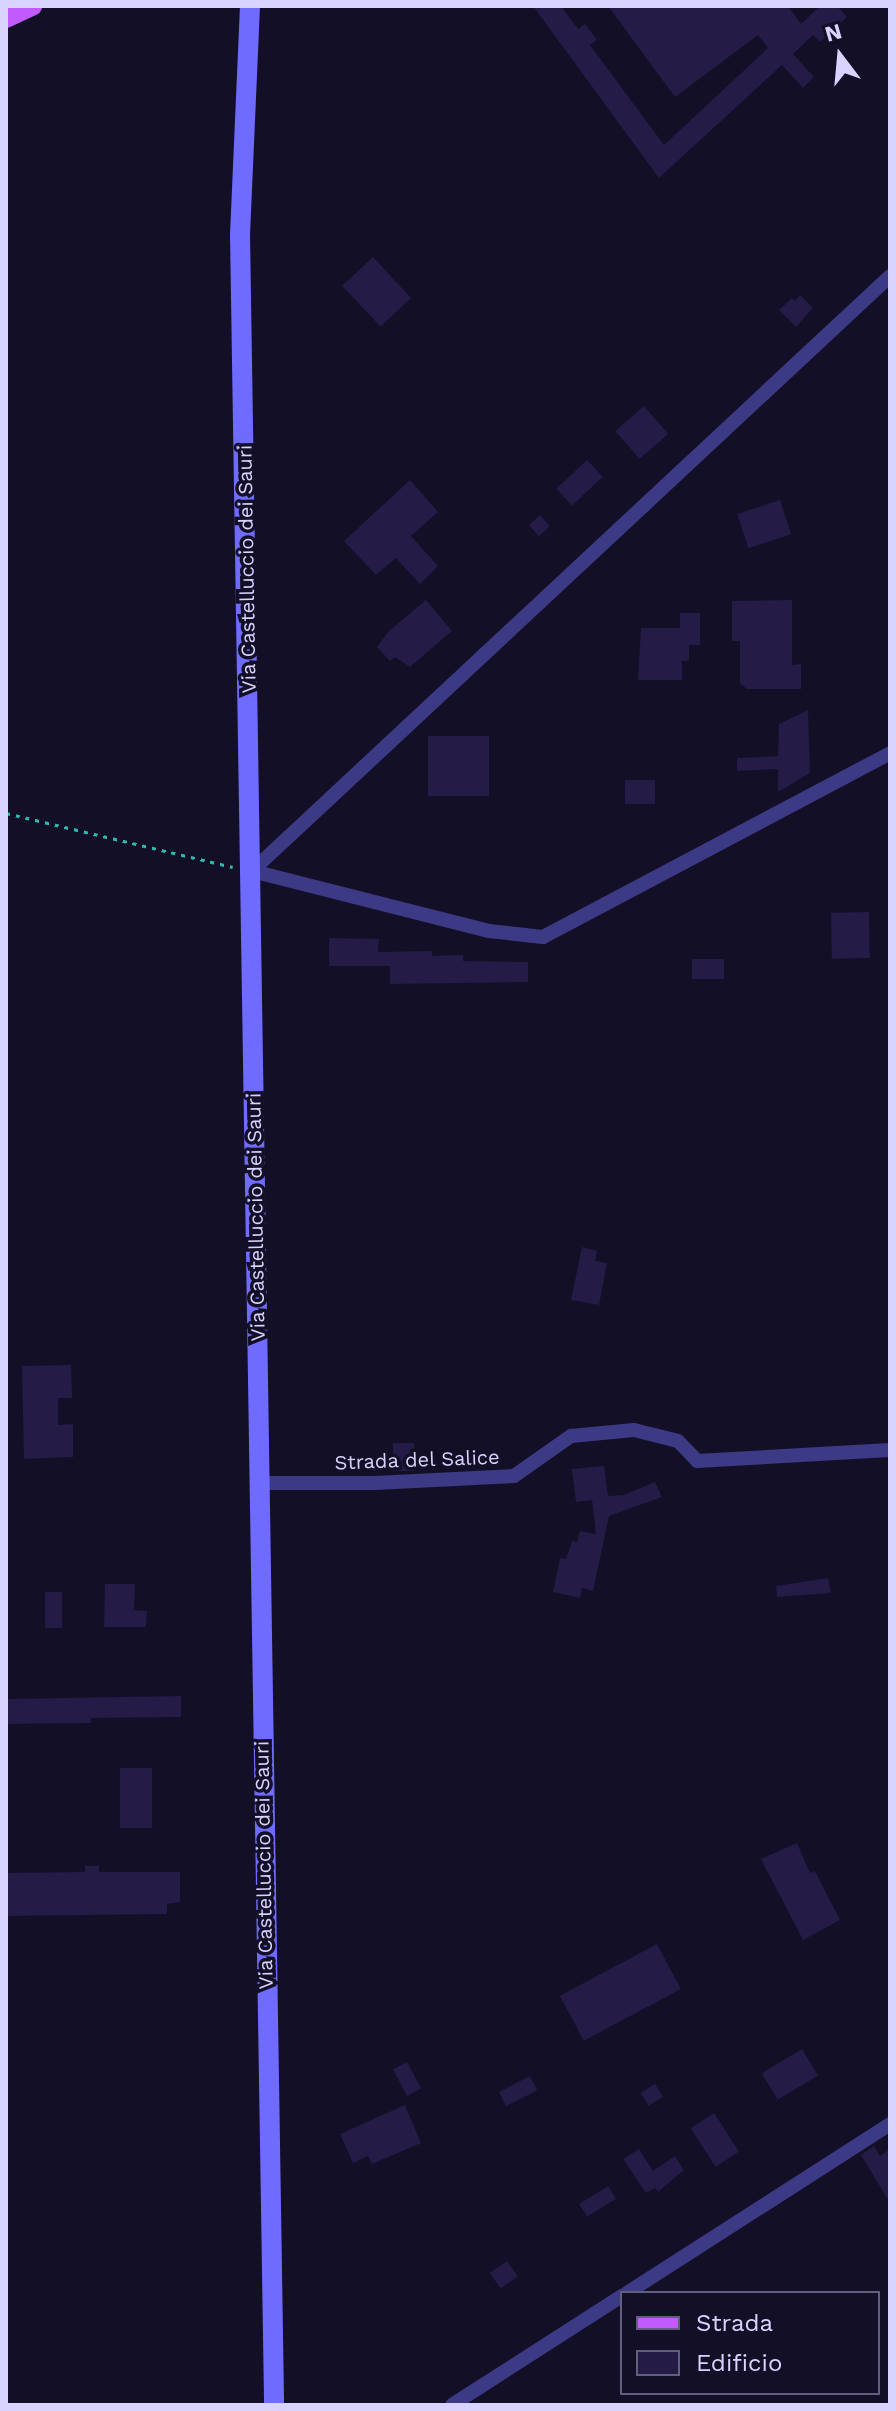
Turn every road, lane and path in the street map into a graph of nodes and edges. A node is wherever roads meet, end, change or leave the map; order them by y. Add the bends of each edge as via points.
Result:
1 (32, 6) edge
2 (253, 6) edge
3 (6, 18) edge
4 (890, 276) edge
5 (890, 753) edge
6 (6, 813) edge
7 (252, 871) junction
8 (890, 1450) edge
9 (259, 1483) junction
10 (890, 2124) edge
11 (630, 2291) edge
12 (620, 2298) edge
13 (274, 2405) edge
14 (452, 2405) edge

1 - 3 main road
2 - 7 street, Via Castelluccio dei Sauri via 240,234
4 - 7 street
5 - 7 street via 543,937 489,931
6 - 7 path
7 - 9 street, Via Castelluccio dei Sauri
8 - 9 street, Strada del Salice via 697,1461 678,1441 634,1430 571,1436 514,1476
9 - 13 street, Via Castelluccio dei Sauri
10 - 11 street
12 - 14 street

